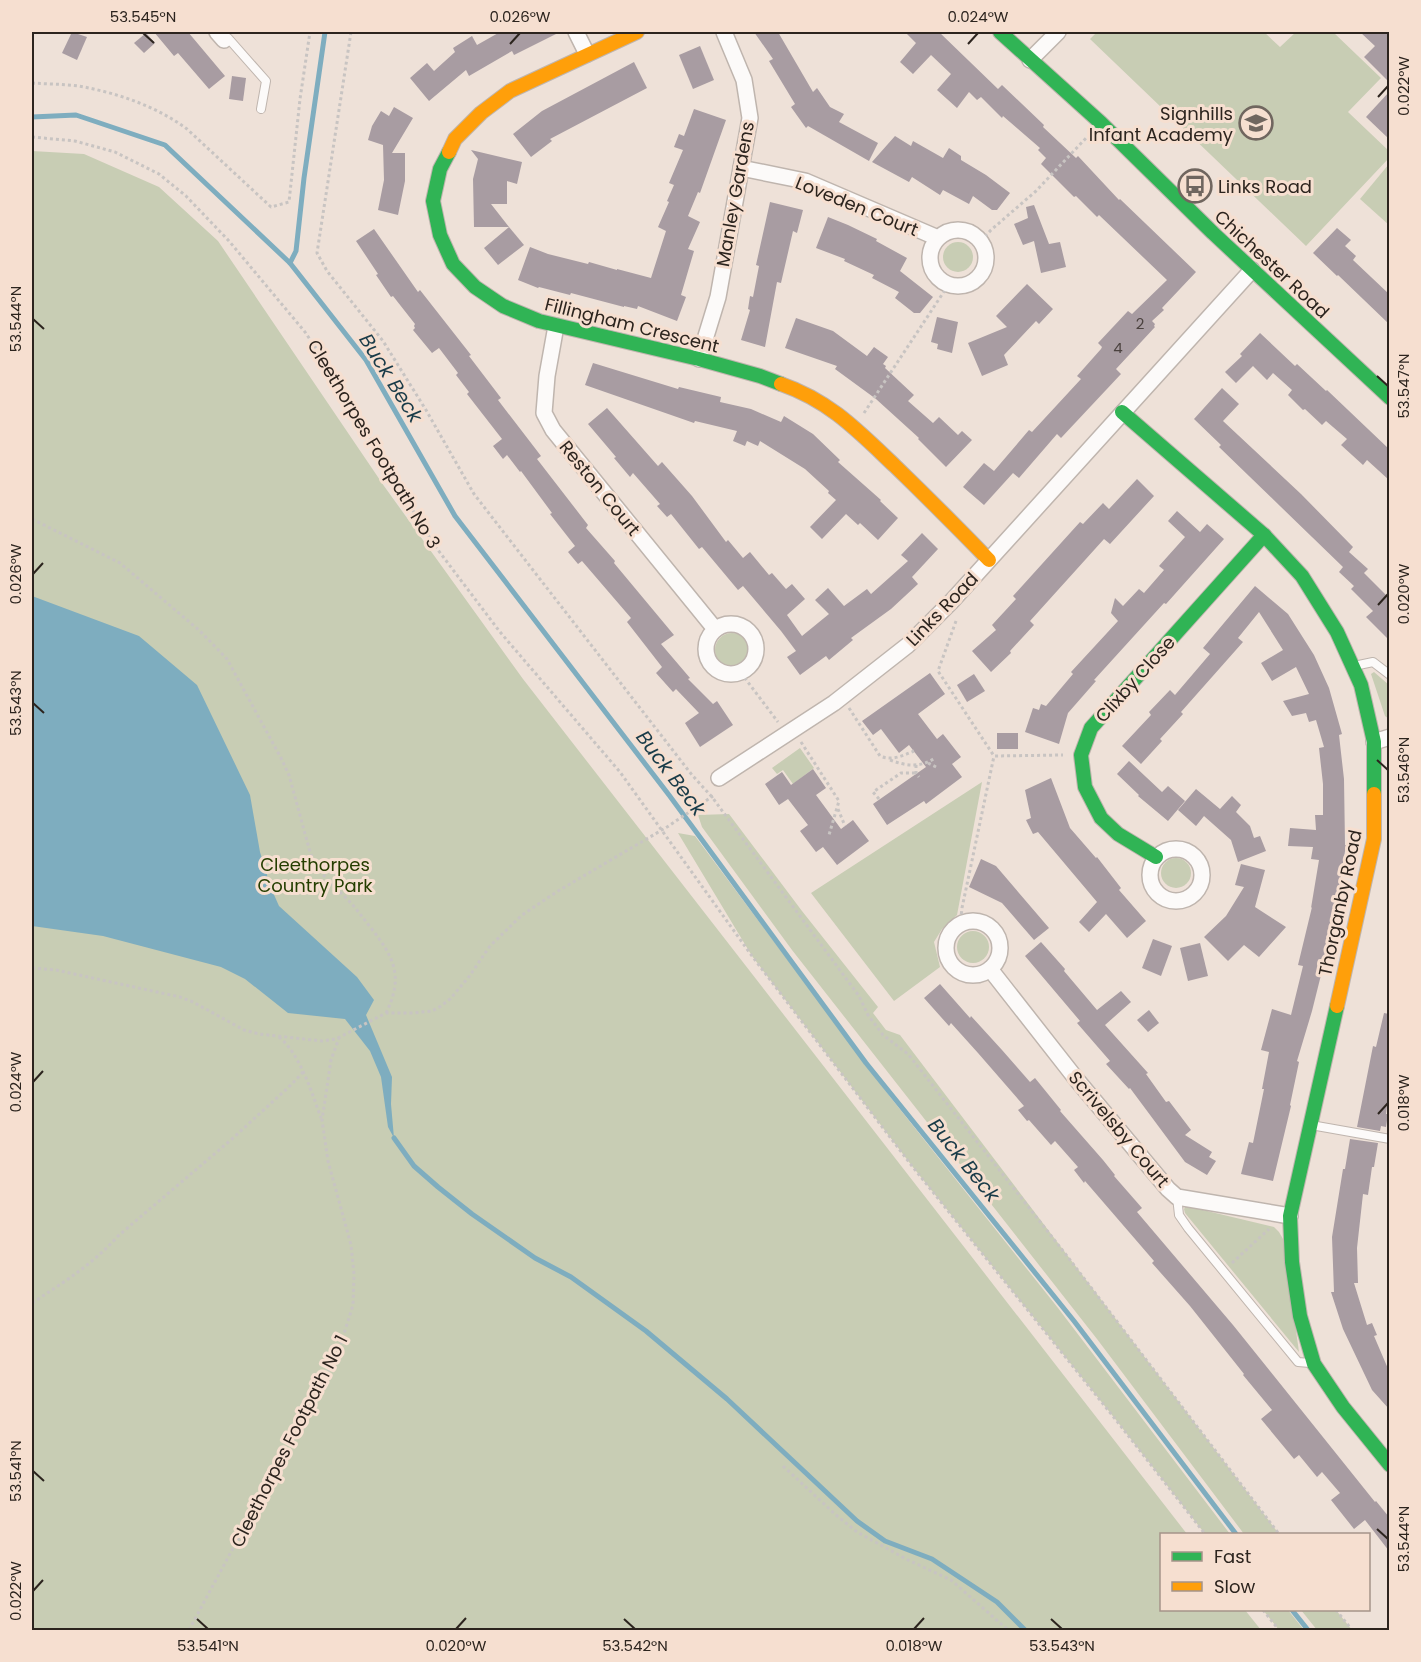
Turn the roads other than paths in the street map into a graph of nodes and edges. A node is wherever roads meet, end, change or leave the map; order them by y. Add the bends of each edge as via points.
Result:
1 (576, 32) edge
2 (637, 32) edge
3 (724, 32) edge
4 (1000, 32) edge
5 (1058, 32) edge
6 (221, 36) edge
7 (587, 54) junction
8 (1030, 60) junction
9 (261, 109) dead end
10 (741, 168) junction
11 (938, 238) junction
12 (1252, 270) junction
13 (556, 326) junction
14 (699, 359) junction
15 (1389, 398) edge
16 (1122, 412) junction
17 (1264, 535) junction
18 (989, 560) junction
19 (715, 629) junction
20 (1353, 667) junction
21 (1389, 675) edge
22 (1389, 737) edge
23 (1374, 742) junction
24 (719, 778) dead end
25 (1156, 857) dead end
26 (990, 969) junction
27 (1310, 1125) junction
28 (1389, 1139) edge
29 (1177, 1197) junction
30 (1286, 1215) junction
31 (1314, 1364) junction
32 (1389, 1465) edge

1 - 7 street
2 - 7 street, Fillingham Crescent
3 - 10 street, Manley Gardens via 744,80 750,118
4 - 8 street, Chichester Road
5 - 8 street
6 - 9 lane via 228,38 266,81
7 - 13 street, Fillingham Crescent via 510,91 481,113 455,139 440,169 433,201 440,235 453,264 475,287 502,306
8 - 12 street, Chichester Road via 1101,123
10 - 11 street, Loveden Court via 805,181
10 - 14 street, Manley Gardens via 718,297
11 - 11 street, Loveden Court via 930,262 935,273 949,284 966,285 983,272 986,251 972,233 961,229
12 - 15 street, Chichester Road
12 - 16 street, Links Road
13 - 14 street, Fillingham Crescent
13 - 19 street, Reston Court via 544,413 553,430
14 - 18 street, Fillingham Crescent via 801,391 836,412
16 - 17 street, Thorganby Road
16 - 18 street, Links Road
17 - 20 street, Thorganby Road via 1302,576 1337,632
17 - 25 street, Clixby Close via 1091,728 1081,755 1085,787 1101,818 1118,834
18 - 24 street, Links Road via 908,645 842,697
19 - 19 street via 725,624 746,628 757,647 750,667 730,675 712,666 705,646
20 - 21 lane via 1373,662
20 - 23 street, Thorganby Road
22 - 23 street
23 - 27 street, Thorganby Road via 1374,839
26 - 26 street via 998,958 1000,944 994,931 983,922 969,921 947,937 945,952 951,965 963,974 977,975
26 - 29 street, Scrivelsby Court via 1077,1080
27 - 28 lane
27 - 30 street, Thorganby Road
29 - 30 street, Scrivelsby Court
29 - 31 lane via 1179,1215 1222,1271 1298,1362
30 - 31 street, Thorganby Road via 1300,1316
31 - 32 street, Thorganby Road

